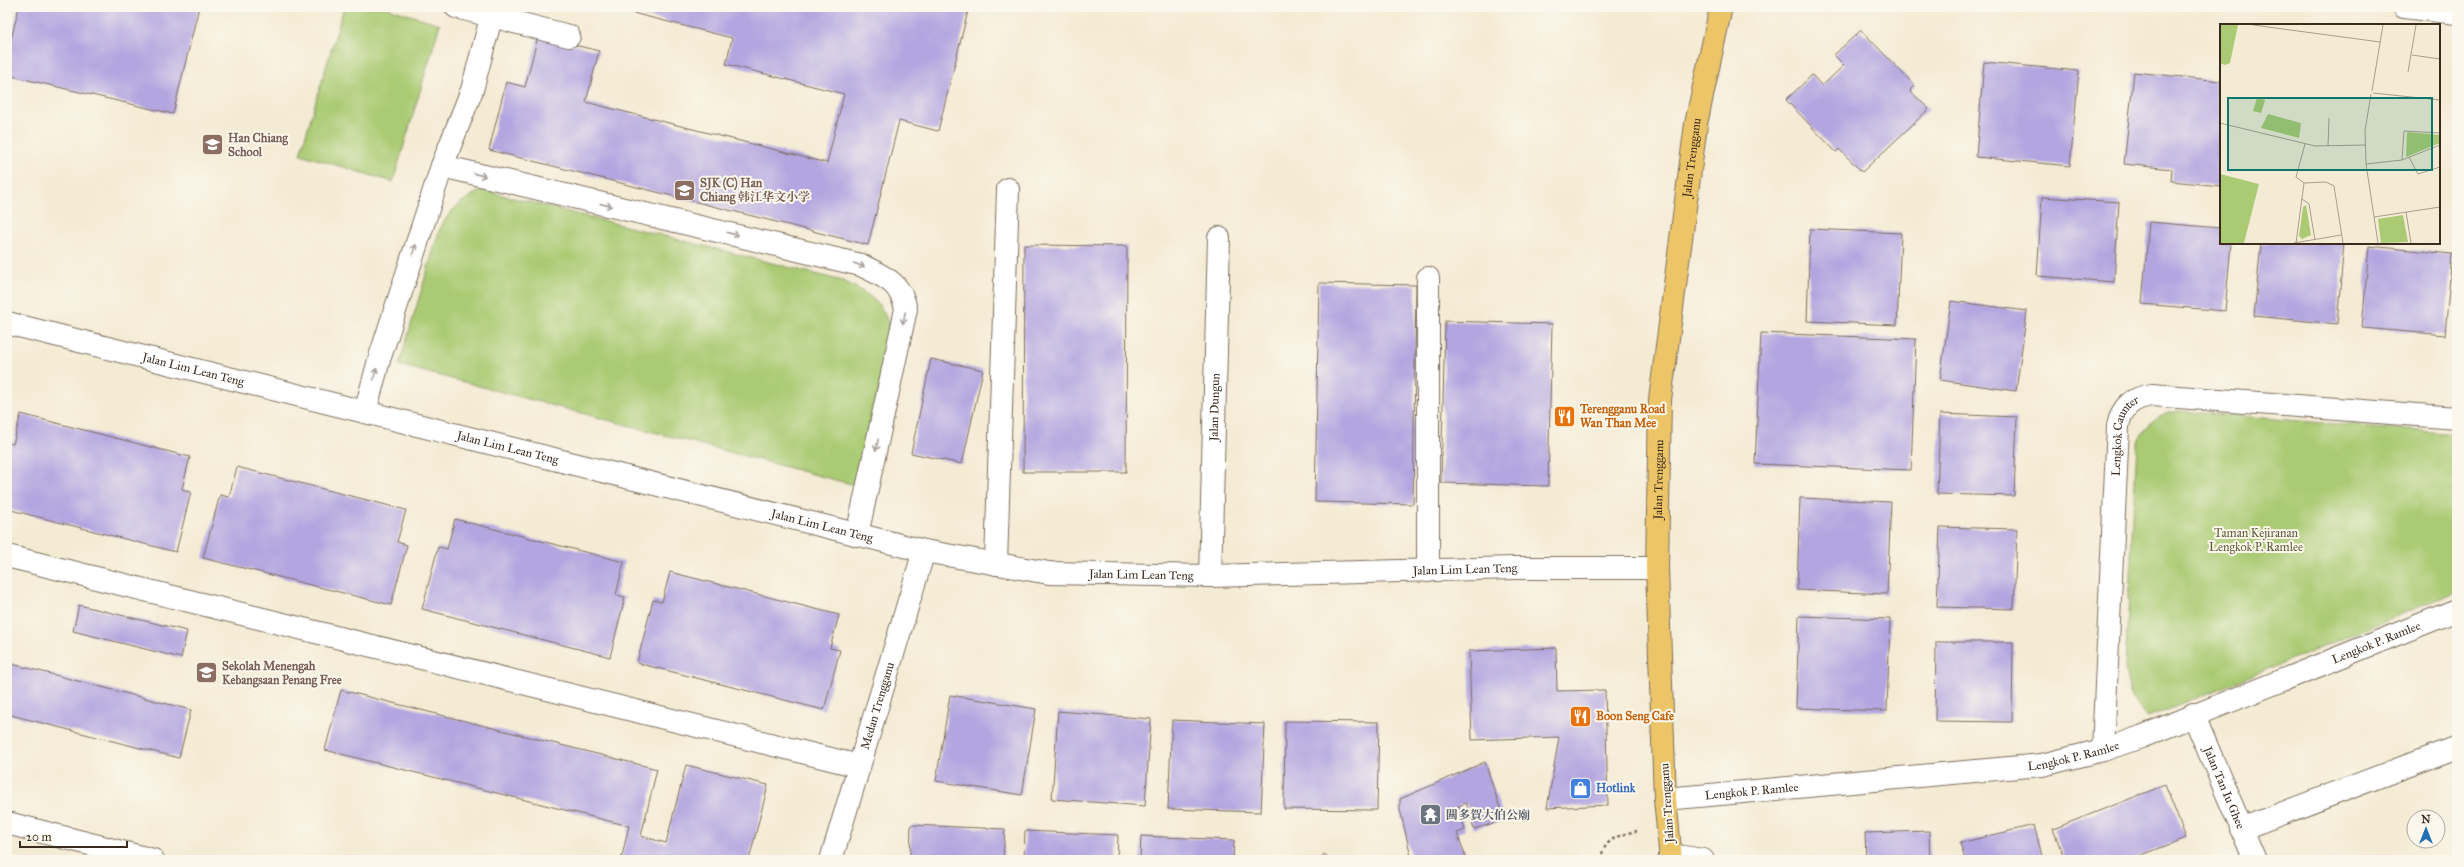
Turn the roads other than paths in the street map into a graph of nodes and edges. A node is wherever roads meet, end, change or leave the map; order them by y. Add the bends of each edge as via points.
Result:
1 (456, 7) edge
2 (1721, 7) edge
3 (2404, 7) edge
4 (2457, 13) edge
5 (491, 18) junction
6 (569, 36) dead end
7 (442, 166) junction
8 (1008, 189) dead end
9 (1219, 238) dead end
10 (1428, 278) dead end
11 (7, 324) edge
12 (365, 412) junction
13 (2457, 418) edge
14 (858, 535) junction
15 (924, 551) junction
16 (7, 556) edge
17 (996, 564) junction
18 (1657, 568) junction
19 (1428, 571) junction
20 (1210, 576) junction
21 (2457, 610) edge
22 (2193, 714) junction
23 (2457, 747) edge
24 (2103, 750) junction
25 (859, 766) junction
26 (1665, 799) junction
27 (7, 823) edge
28 (2240, 829) junction
29 (1671, 857) edge
30 (153, 860) edge
31 (831, 860) edge
32 (1703, 860) edge
33 (2255, 860) edge

1 - 5 street
2 - 18 main road, Jalan Trengganu via 1696,124 1660,400
3 - 4 street
5 - 6 street
5 - 7 street via 472,90
12 -> 7 street via 379,360
7 -> 14 street via 861,265 894,282 903,295 906,309
8 - 17 street
9 - 20 street, Jalan Dungun
10 - 19 street
11 - 12 street, Jalan Lim Lean Teng
12 - 14 street, Jalan Lim Lean Teng
13 - 24 street, Lengkok Caunter via 2152,395 2128,403 2121,413 2118,426
14 - 15 street, Jalan Lim Lean Teng
15 - 17 street, Jalan Lim Lean Teng
15 - 25 street, Medan Trengganu
16 - 25 street
17 - 20 street, Jalan Lim Lean Teng via 1049,573
18 - 19 street, Jalan Lim Lean Teng
18 - 26 main road, Jalan Trengganu
19 - 20 street, Jalan Lim Lean Teng
21 - 22 street, Lengkok P. Ramlee
22 - 24 street, Lengkok P. Ramlee
22 - 28 street, Jalan Tan Iu Ghee
23 - 28 street
24 - 26 street, Lengkok P. Ramlee via 2042,765
25 - 31 street, Medan Trengganu
26 - 29 main road, Jalan Trengganu
27 - 30 street
28 - 33 street, Jalan Tan Iu Ghee
29 - 32 street

